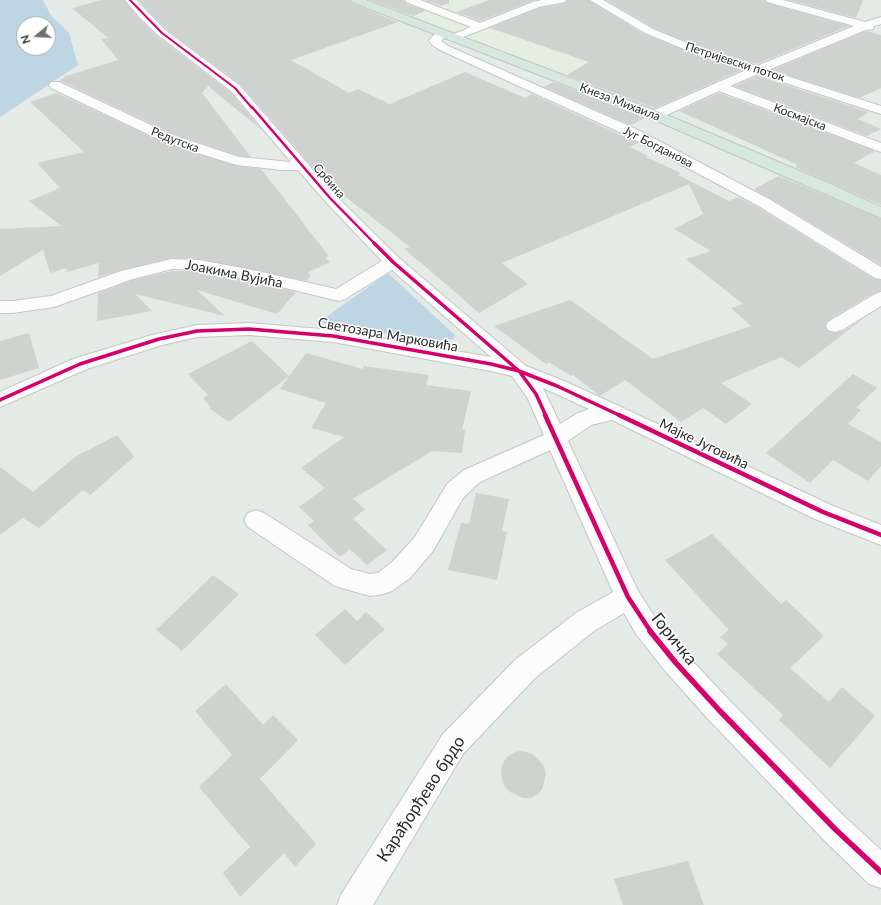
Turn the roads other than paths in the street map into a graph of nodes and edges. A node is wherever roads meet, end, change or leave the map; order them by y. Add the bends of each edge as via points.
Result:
1 (130, 0) edge
2 (356, 0) edge
3 (410, 0) edge
4 (561, 0) edge
5 (595, 0) edge
6 (772, 0) edge
7 (541, 1) edge
8 (881, 20) edge
9 (865, 26) junction
10 (481, 27) junction
11 (881, 31) edge
12 (447, 36) junction
13 (757, 70) junction
14 (55, 85) dead end
15 (719, 86) junction
16 (881, 110) edge
17 (655, 115) junction
18 (881, 148) edge
19 (303, 166) junction
20 (881, 213) edge
21 (393, 262) junction
22 (881, 274) edge
23 (881, 298) edge
24 (0, 307) edge
25 (835, 326) dead end
26 (471, 328) junction
27 (429, 354) junction
28 (519, 371) junction
29 (0, 400) edge
30 (614, 412) junction
31 (557, 438) junction
32 (256, 520) dead end
33 (881, 534) edge
34 (628, 597) junction
35 (881, 872) edge
36 (354, 905) edge

1 - 19 street, Србина via 162,33 235,88
2 - 12 main road, Кнеза Михаила
3 - 10 street
4 - 7 street
5 - 13 street, Петријевски поток via 649,31 695,50
6 - 9 street
7 - 10 street
8 - 9 street
9 - 11 street
9 - 13 street
10 - 12 street
12 - 17 main road, Кнеза Михаила
12 - 22 street, Југ Богданова via 435,40 440,46 631,132 763,202
13 - 15 street
13 - 16 street, Петријевски поток
14 - 19 street, Редутска via 165,137 206,151 243,162
15 - 17 street
15 - 18 street, Космајска
17 - 20 main road, Кнеза Михаила
19 - 21 street, Србина via 330,198
21 - 24 street, Јоакима Вујића via 339,295 248,274 198,265 172,264 127,274 54,301
21 - 26 street, Србина
23 - 25 street
26 - 27 street via 470,337 465,345
26 - 28 street, Србина
27 - 28 street, Светозара Марковића
27 - 29 street, Светозара Марковића via 333,336 296,332 249,329 197,331 159,339 80,364
28 - 30 street, Мајке Југовића
28 - 31 street, Горичка via 536,394
30 - 31 street via 585,418
30 - 33 street, Мајке Југовића via 823,512
31 - 32 street via 472,476 456,492 424,544 402,570 383,583 370,585 344,578
31 - 34 street, Горичка
34 - 35 street, Горичка via 645,624 676,663 719,710 835,829
34 - 36 street, Карађорђево брдо via 585,622 525,669 453,744

